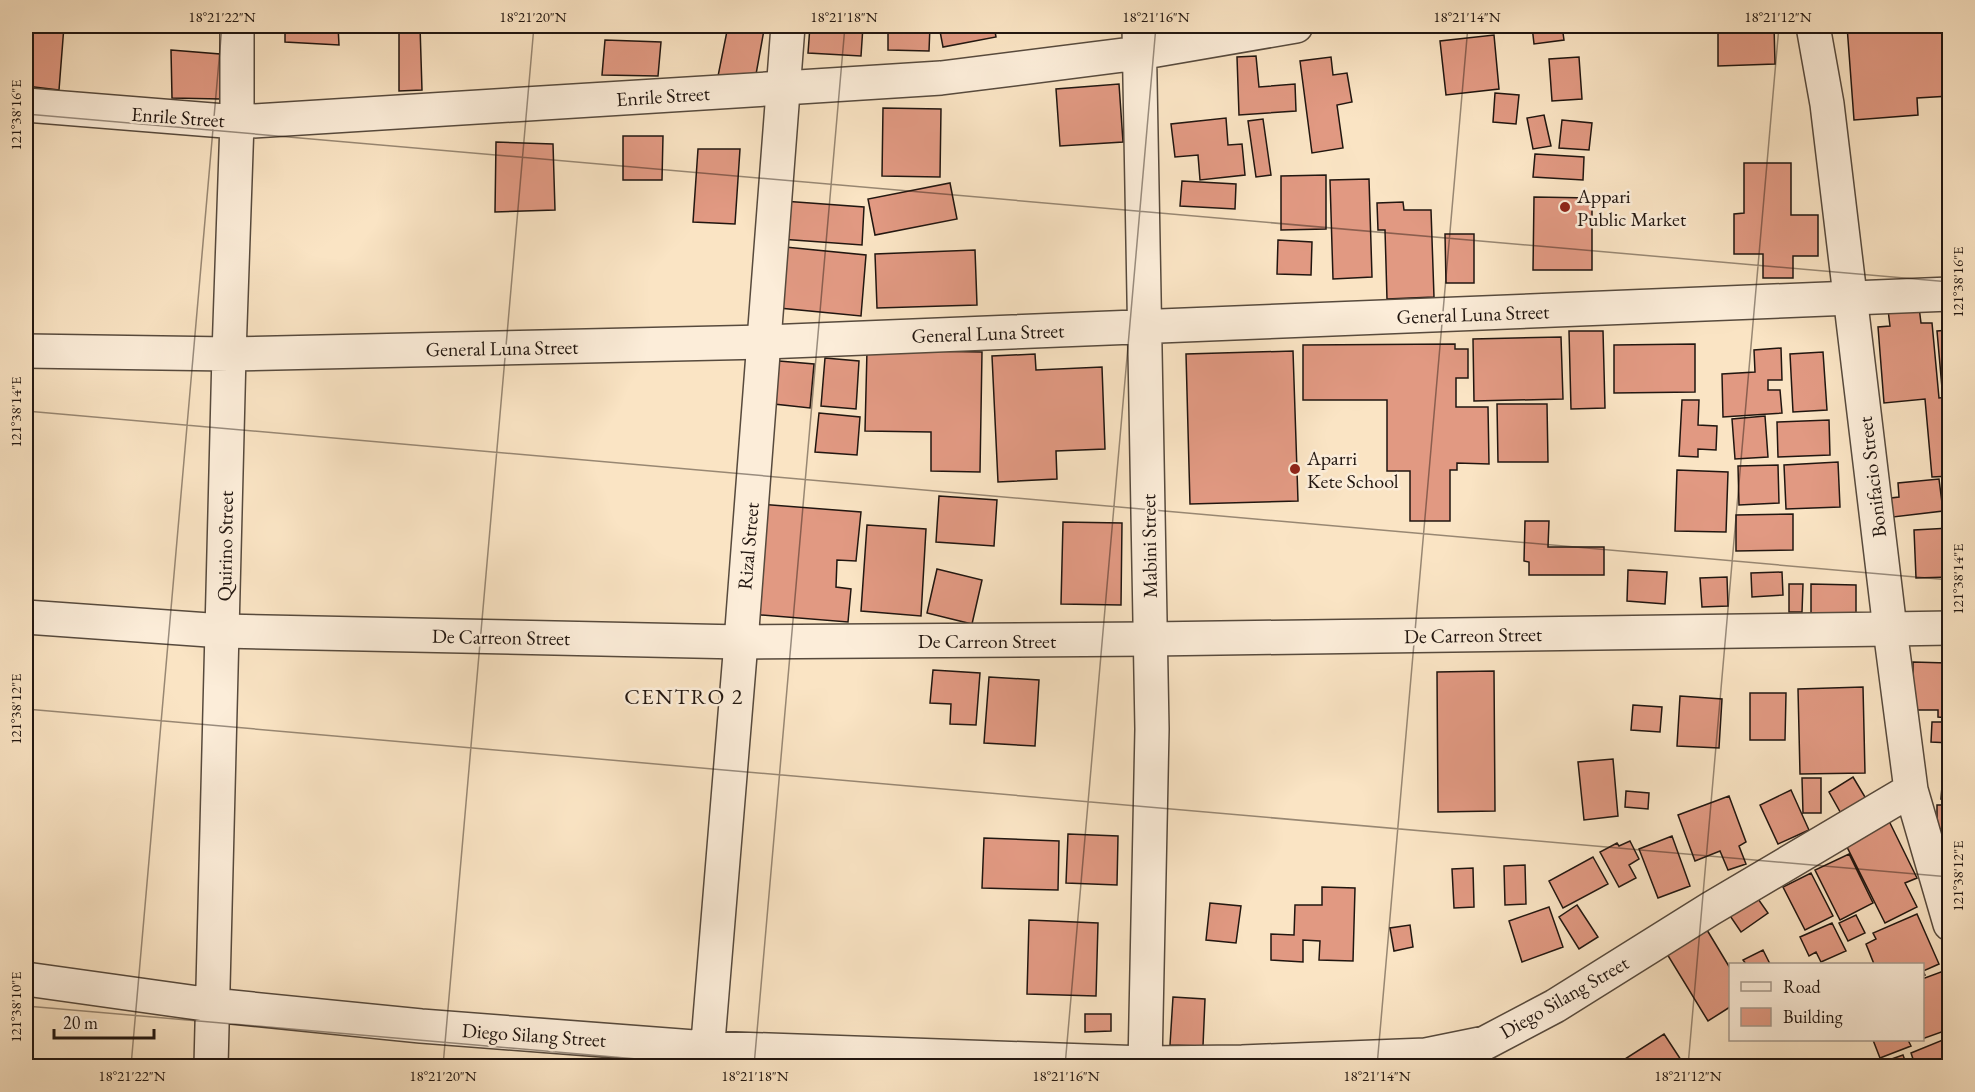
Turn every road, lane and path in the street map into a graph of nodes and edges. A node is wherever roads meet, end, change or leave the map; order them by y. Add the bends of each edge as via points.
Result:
1 (237, 26) edge
2 (788, 26) edge
3 (1296, 26) edge
4 (1813, 26) edge
5 (1139, 39) edge
6 (783, 88) junction
7 (26, 105) edge
8 (237, 122) junction
9 (1950, 294) edge
10 (1852, 299) junction
11 (1145, 326) junction
12 (765, 342) junction
13 (26, 351) edge
14 (229, 354) junction
15 (26, 617) edge
16 (1950, 628) edge
17 (1890, 629) junction
18 (223, 631) junction
19 (1150, 639) junction
20 (741, 642) junction
21 (1911, 790) junction
22 (1950, 924) edge
23 (26, 979) edge
24 (212, 1005) junction
25 (706, 1057) edge
26 (1145, 1065) edge
27 (211, 1066) edge

1 - 8 street, Quirino Street
2 - 6 street, Rizal Street
3 - 5 street, Enrile Street
4 - 10 street, Bonifacio Street
5 - 6 street, Enrile Street via 941,78
5 - 11 street, Mabini Street
6 - 8 street, Enrile Street
6 - 12 street, Rizal Street
7 - 8 street, Enrile Street
8 - 14 street, Quirino Street
9 - 10 street, General Luna Street
10 - 11 street, General Luna Street
10 - 17 street, Bonifacio Street
11 - 12 street, General Luna Street
11 - 19 street, Mabini Street
12 - 14 street, General Luna Street
12 - 20 street, Rizal Street
13 - 14 street, General Luna Street
14 - 18 street, Quirino Street
15 - 18 street, De Carreon Street
16 - 17 street, De Carreon Street
17 - 19 street, De Carreon Street
17 - 21 street, Bonifacio Street
18 - 20 street, De Carreon Street
18 - 24 street, Quirino Street
19 - 20 street, De Carreon Street
19 - 26 street, Mabini Street via 1152,729
20 - 25 street, Rizal Street
21 - 22 street, Bonifacio Street
21 - 26 street, Diego Silang Street via 1555,1006 1485,1043 1426,1055
23 - 24 street, Diego Silang Street
24 - 25 street, Diego Silang Street
24 - 27 street, Quirino Street
25 - 26 street, Diego Silang Street

